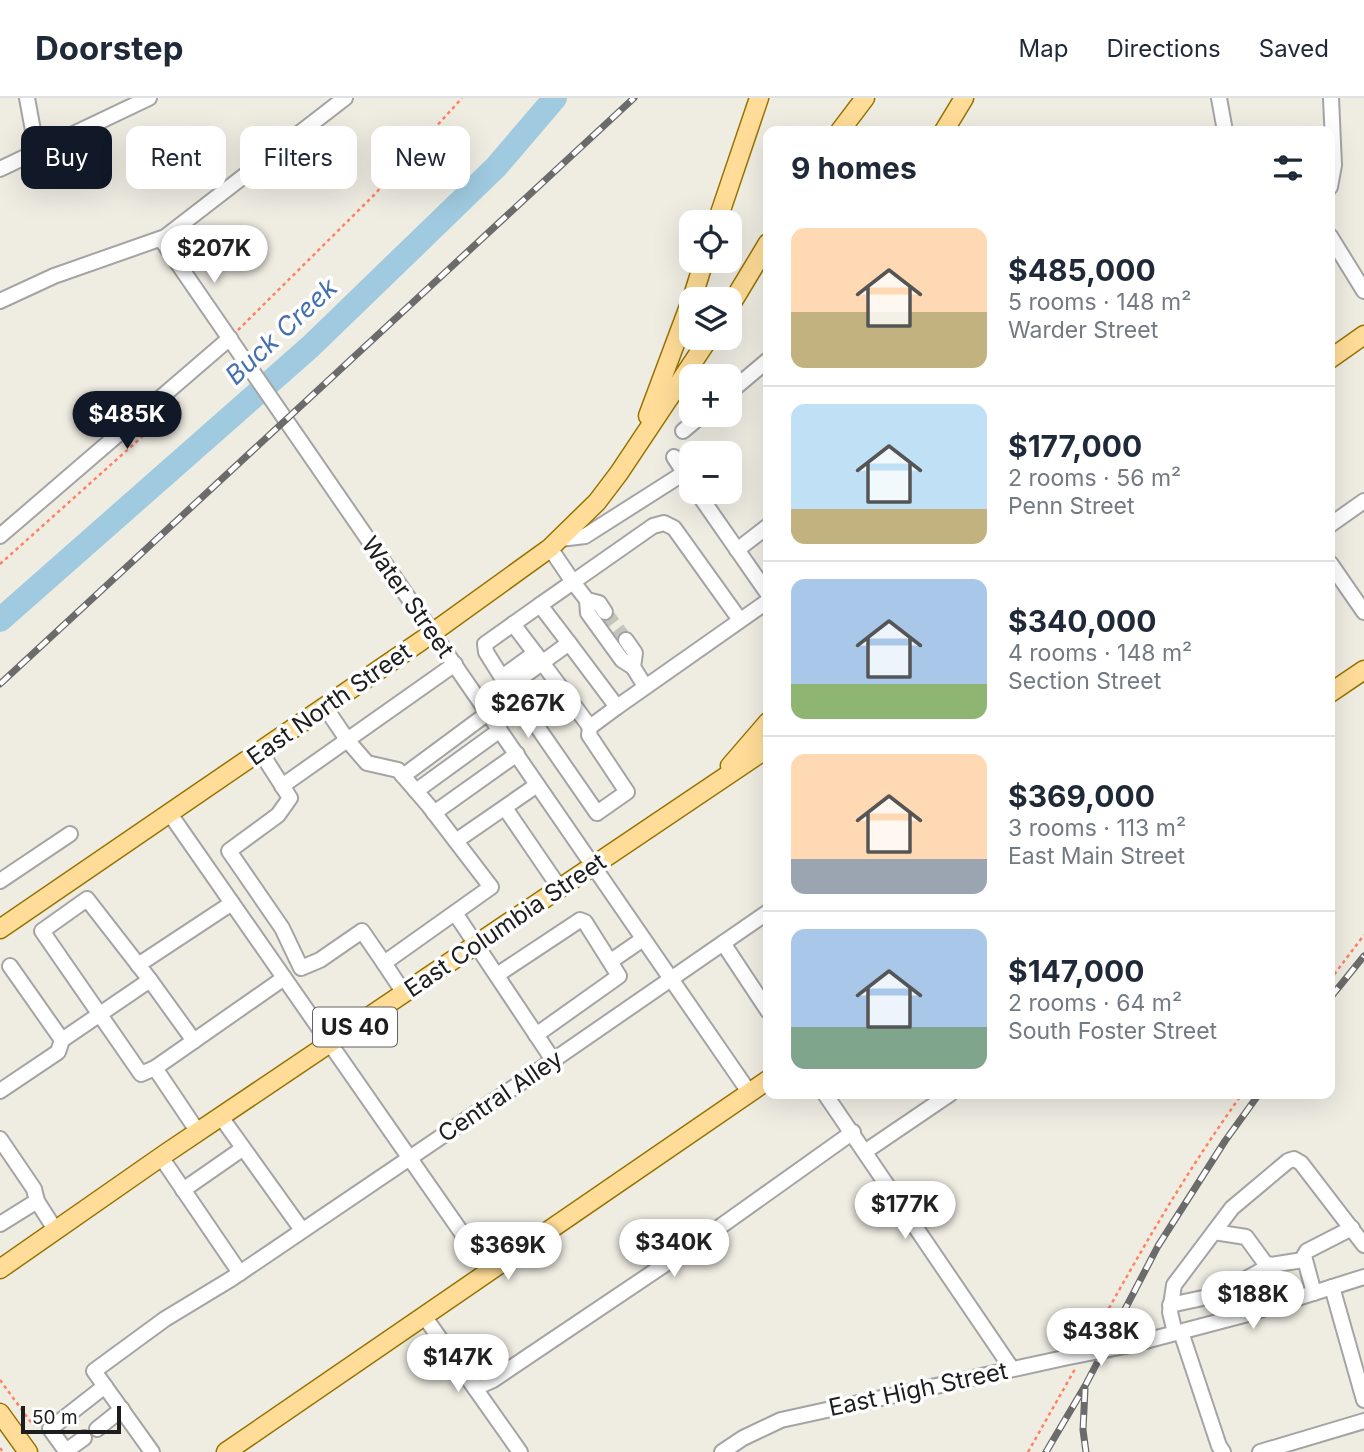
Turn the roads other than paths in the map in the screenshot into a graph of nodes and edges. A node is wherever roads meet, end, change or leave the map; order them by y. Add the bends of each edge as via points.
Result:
1 (27, 98) edge
2 (149, 98) edge
3 (345, 98) edge
4 (759, 98) edge
5 (865, 98) edge
6 (964, 98) edge
7 (1219, 98) edge
8 (1331, 98) edge
9 (32, 126) edge
10 (91, 126) edge
11 (844, 126) edge
12 (947, 126) edge
13 (1224, 126) edge
14 (1332, 126) edge
15 (21, 159) edge
16 (0, 169) edge
17 (721, 210) edge
18 (160, 239) junction
19 (1335, 244) edge
20 (763, 251) edge
21 (741, 287) edge
22 (1364, 291) edge
23 (0, 301) edge
24 (679, 334) edge
25 (1364, 335) edge
26 (229, 338) junction
27 (701, 350) edge
28 (1335, 355) edge
29 (763, 364) edge
30 (742, 382) edge
31 (687, 427) edge
32 (683, 430) dead end
33 (634, 452) junction
34 (674, 457) dead end
35 (679, 464) edge
36 (679, 483) edge
37 (1364, 501) edge
38 (705, 504) edge
39 (1335, 521) edge
40 (763, 530) edge
41 (0, 536) edge
42 (555, 543) junction
43 (737, 550) junction
44 (1335, 570) edge
45 (573, 582) junction
46 (763, 587) edge
47 (587, 600) junction
48 (540, 605) junction
49 (763, 605) edge
50 (605, 612) tunnel mouth
51 (1364, 612) edge
52 (740, 621) junction
53 (513, 624) junction
54 (433, 632) junction
55 (626, 640) tunnel mouth
56 (569, 643) junction
57 (538, 658) junction
58 (455, 664) junction
59 (633, 667) junction
60 (1364, 670) edge
61 (645, 686) junction
62 (510, 688) junction
63 (1335, 690) edge
64 (325, 707) junction
65 (617, 707) junction
66 (486, 709) junction
67 (590, 727) junction
68 (763, 728) edge
69 (500, 730) junction
70 (348, 741) junction
71 (260, 751) junction
72 (763, 751) edge
73 (517, 754) junction
74 (403, 776) junction
75 (537, 785) junction
76 (282, 786) junction
77 (711, 786) junction
78 (416, 791) junction
79 (505, 808) junction
80 (434, 813) junction
81 (170, 814) junction
82 (70, 834) dead end
83 (456, 841) junction
84 (593, 864) junction
85 (73, 879) junction
86 (0, 881) edge
87 (559, 887) junction
88 (87, 899) junction
89 (232, 903) junction
90 (28, 910) junction
91 (455, 913) junction
92 (763, 915) edge
93 (0, 929) edge
94 (41, 931) junction
95 (643, 939) junction
96 (723, 943) junction
97 (476, 944) junction
98 (611, 961) junction
99 (384, 963) junction
100 (138, 965) junction
101 (10, 966) dead end
102 (497, 975) junction
103 (284, 978) junction
104 (671, 978) junction
105 (150, 980) junction
106 (404, 993) junction
107 (763, 1003) edge
108 (100, 1015) junction
109 (536, 1035) junction
110 (62, 1040) junction
111 (194, 1041) junction
112 (330, 1044) junction
113 (553, 1060) junction
114 (155, 1068) junction
115 (763, 1084) edge
116 (0, 1091) edge
117 (750, 1093) junction
118 (829, 1099) edge
119 (943, 1099) edge
120 (221, 1117) junction
121 (198, 1132) junction
122 (853, 1132) junction
123 (0, 1139) edge
124 (242, 1149) junction
125 (869, 1149) junction
126 (161, 1157) junction
127 (409, 1157) junction
128 (183, 1190) junction
129 (37, 1200) junction
130 (0, 1224) edge
131 (1352, 1228) junction
132 (302, 1230) junction
133 (56, 1231) junction
134 (1214, 1232) junction
135 (1364, 1245) edge
136 (1303, 1260) junction
137 (1271, 1265) junction
138 (0, 1269) edge
139 (489, 1272) junction
140 (236, 1276) junction
141 (1364, 1277) edge
142 (1332, 1287) junction
143 (1314, 1293) junction
144 (1170, 1305) junction
145 (424, 1317) junction
146 (1178, 1332) junction
147 (1012, 1369) junction
148 (105, 1386) junction
149 (475, 1388) junction
150 (1364, 1400) edge
151 (122, 1409) junction
152 (0, 1413) edge
153 (1364, 1421) edge
154 (97, 1429) dead end
155 (85, 1438) dead end
156 (28, 1452) edge
157 (152, 1452) edge
158 (226, 1452) edge
159 (520, 1452) edge
160 (722, 1452) edge
161 (1223, 1452) edge
162 (1260, 1452) edge

1 - 9 street
2 - 10 street
3 - 18 street
4 - 17 main road
5 - 11 main road
6 - 12 main road
7 - 13 street
8 - 14 street
15 - 16 street
18 - 23 street via 54,276
18 - 26 street, Water Street
19 - 22 street
20 - 21 main road
24 - 33 main road
25 - 28 main road
26 - 41 street
26 - 54 street, Water Street
27 - 33 main road
29 - 30 street
31 - 32 street
33 - 42 main road, East North Street via 597,502
34 - 35 street
36 - 42 street via 585,536
37 - 39 street
38 - 43 street
40 - 43 street
42 - 45 street
42 - 54 main road, East North Street
43 - 46 street
44 - 51 street
45 - 47 street
45 - 48 street
45 - 52 street via 664,523 674,528
47 - 50 street via 599,603
47 - 59 street via 588,613 622,660
48 - 53 street
48 - 56 street
49 - 52 street
52 - 61 street
53 - 57 street
53 - 62 street via 485,644
54 - 58 street, Water Street
54 - 64 main road, East North Street
55 - 59 street via 635,653
56 - 57 street
56 - 65 street
57 - 62 street
57 - 67 street
58 - 66 street, Water Street
58 - 70 street
59 - 61 street
60 - 63 main road
61 - 65 street
62 - 66 street
62 - 67 street via 597,813 627,792 589,735
64 - 70 street
64 - 71 main road, East North Street
65 - 67 street
66 - 69 street, Water Street
66 - 74 street
68 - 77 main road, US 40
69 - 73 street, Water Street
69 - 78 street
70 - 74 street via 367,763 398,770
70 - 76 street
71 - 76 street
71 - 81 main road, East North Street
72 - 77 main road, East Columbia Street
73 - 75 street, Water Street
73 - 80 street
74 - 78 street
75 - 79 street
75 - 84 street, Water Street
76 - 99 street via 290,797 278,815 229,851 282,928 301,968 362,931
77 - 84 main road, East Columbia Street / US 40
78 - 80 street
79 - 83 street
79 - 87 street
80 - 83 street
81 - 85 main road, East North Street
81 - 89 street
82 - 86 street
83 - 91 street via 491,887
84 - 87 main road, East Columbia Street / US 40
84 - 95 street, Water Street
85 - 88 street
85 - 90 main road, East North Street
87 - 97 main road, East Columbia Street / US 40
88 - 94 street
88 - 100 street
89 - 100 street
89 - 103 street
90 - 93 main road, East North Street
90 - 94 street
91 - 97 street
91 - 99 street
92 - 96 street, Central Alley
94 - 108 street
95 - 98 street
95 - 104 street, Water Street
96 - 104 street, Central Alley
96 - 107 street
97 - 102 street
97 - 106 main road, East Columbia Street / US 40
98 - 102 street via 580,920
98 - 109 street via 617,979
99 - 106 street
100 - 105 street
101 - 110 street
102 - 109 street
103 - 111 street
103 - 112 street
104 - 113 street, Central Alley
104 - 117 street, Water Street
105 - 108 street
105 - 111 street
106 - 112 main road, East Columbia Street / US 40
108 - 110 street
108 - 114 street via 141,1074
109 - 113 street
110 - 116 street via 58,1052
111 - 114 street
112 - 120 main road, East Columbia Street / US 40
112 - 127 street
113 - 127 street, Central Alley
114 - 121 street
115 - 117 main road
117 - 139 main road
118 - 122 street
119 - 125 street
120 - 121 main road, East Columbia Street / US 40
120 - 124 street
121 - 126 main road, East Columbia Street / US 40
122 - 125 street
122 - 149 street via 505,1373
123 - 129 street
124 - 128 street
124 - 132 street
125 - 147 street
126 - 128 street
126 - 133 main road, East Columbia Street / US 40
127 - 132 street, Central Alley
127 - 139 street
128 - 140 street
129 - 130 street
129 - 133 street
131 - 134 street via 1294,1159 1232,1208
131 - 135 street
131 - 136 street via 1307,1251
132 - 140 street, Central Alley
133 - 138 main road, East Columbia Street / US 40
134 - 137 street via 1246,1237 1265,1264
134 - 144 street via 1174,1285
136 - 137 street
136 - 143 street
137 - 144 street via 1217,1294
139 - 145 main road
140 - 148 street, Central Alley via 165,1319 94,1371
141 - 142 street, East High Street
142 - 143 street, East High Street
142 - 150 street
143 - 146 street, East High Street
144 - 146 street
145 - 149 street
145 - 158 main road
146 - 147 street, East High Street, bridge
146 - 161 street
147 - 160 street, East High Street via 781,1420
148 - 151 street
148 - 155 street via 51,1431 66,1451
149 - 159 street
151 - 154 street
151 - 157 street
152 - 156 main road
153 - 162 street

